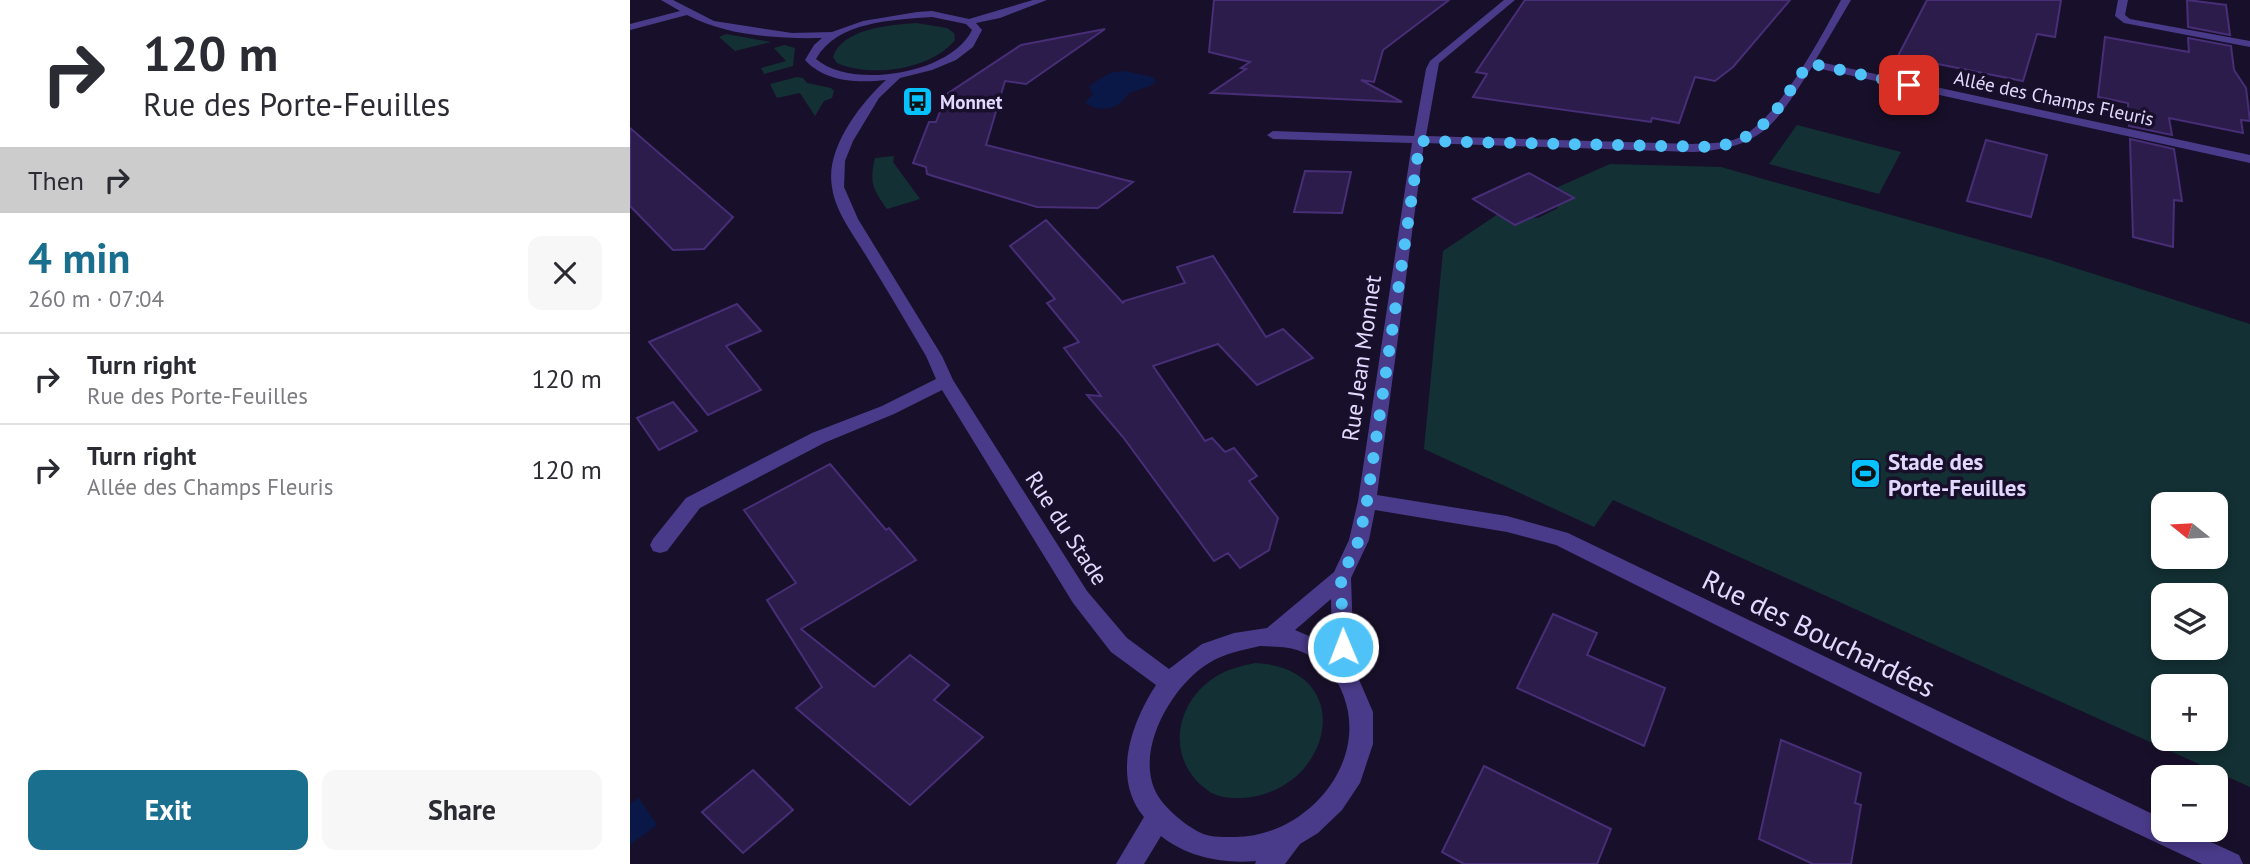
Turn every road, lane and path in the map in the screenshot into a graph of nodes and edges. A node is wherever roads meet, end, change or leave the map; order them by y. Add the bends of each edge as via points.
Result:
1 (666, 0) edge
2 (1042, 0) edge
3 (1510, 0) edge
4 (1846, 0) edge
5 (2123, 0) edge
6 (687, 12) junction
7 (968, 22) junction
8 (630, 27) edge
9 (833, 35) junction
10 (2250, 44) edge
11 (1809, 63) junction
12 (897, 75) junction
13 (1273, 135) dead end
14 (1420, 141) junction
15 (2250, 159) edge
16 (945, 381) junction
17 (1367, 501) junction
18 (660, 545) dead end
19 (1341, 578) junction
20 (1271, 638) junction
21 (1343, 670) junction
22 (1170, 682) junction
23 (1158, 818) junction
24 (1291, 838) junction
25 (1129, 864) edge
26 (1268, 864) edge
27 (2230, 864) edge

1 - 6 street
2 - 7 street
3 - 14 street, Rue Jean Monnet via 1435,61
4 - 11 street
5 - 10 street via 2120,16 2127,21
6 - 8 street
6 - 9 street via 712,24 745,30
7 - 9 street via 907,15
7 - 12 street via 976,30 976,39 967,50 926,69
9 - 12 street via 813,52 810,60 814,67 846,78
11 - 14 street via 1761,128 1726,145
11 - 15 street, Allée des Champs Fleuris
12 - 16 street, Rue du Stade via 875,96 847,141 839,161 838,187 851,219
13 - 14 street
14 - 17 street, Rue Jean Monnet
16 - 18 street via 693,503
16 - 22 street, Rue du Stade via 1080,597 1119,645
17 - 19 street, Rue Jean Monnet via 1359,540
17 - 27 street, Rue des Bouchardées via 1507,524 1561,539
19 - 20 street, Rue Jean Monnet
19 - 21 street, Rue Jean Monnet
20 - 21 street via 1292,639 1320,650
20 - 22 street via 1228,643 1196,659
21 - 24 street via 1358,695 1364,724 1360,757 1346,788 1323,817
22 - 23 street via 1149,713 1139,749 1141,786
23 - 24 street via 1184,839 1217,851 1254,850
23 - 25 street
24 - 26 street

